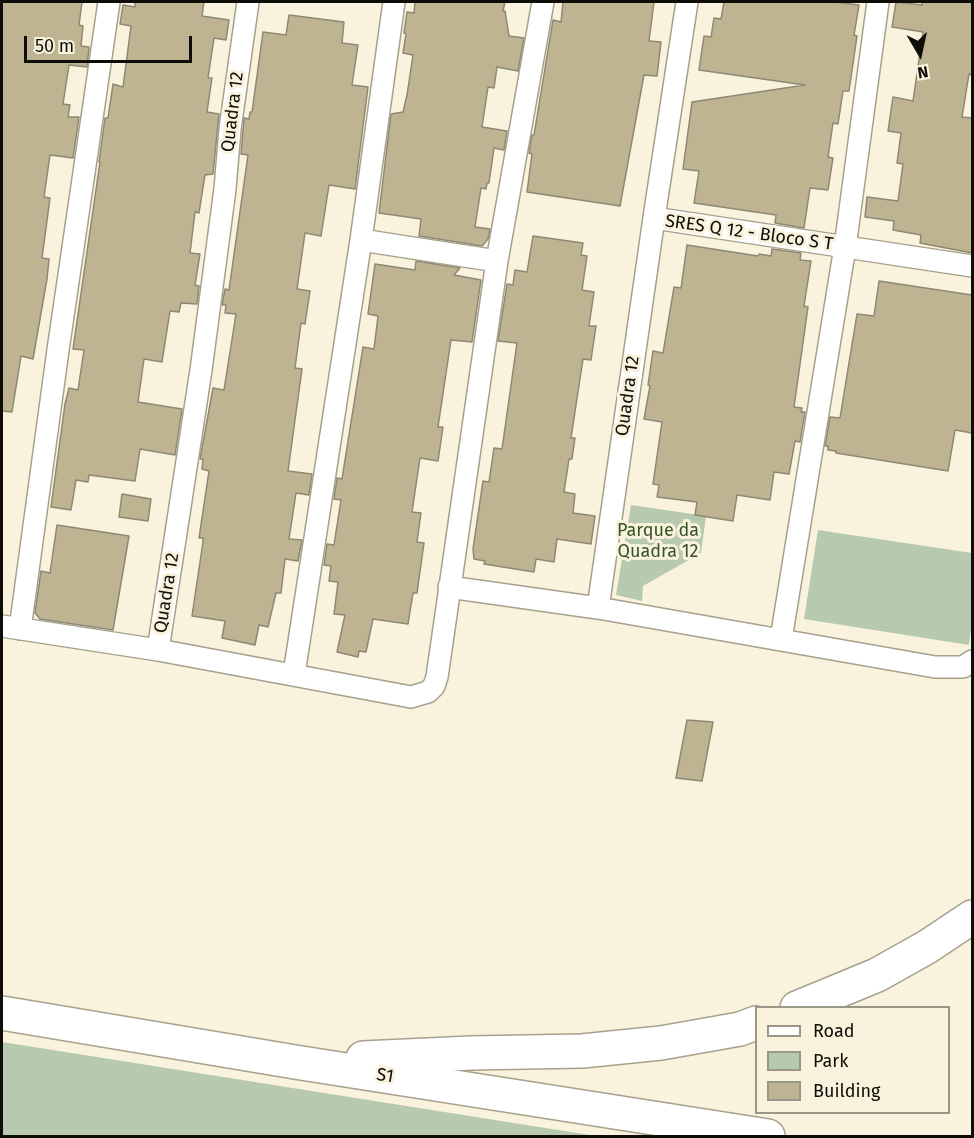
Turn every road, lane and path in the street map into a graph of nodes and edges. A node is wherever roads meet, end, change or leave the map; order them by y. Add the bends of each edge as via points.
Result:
1 (109, 2) edge
2 (248, 2) edge
3 (394, 2) edge
4 (543, 2) edge
5 (687, 2) edge
6 (878, 2) edge
7 (654, 218) junction
8 (361, 240) junction
9 (845, 247) junction
10 (497, 261) junction
11 (972, 266) edge
12 (449, 587) junction
13 (598, 608) junction
14 (11, 627) edge
15 (781, 639) junction
16 (158, 650) junction
17 (972, 661) edge
18 (294, 674) junction
19 (972, 917) edge
20 (801, 1006) edge
21 (2, 1013) edge
22 (755, 1023) edge
23 (295, 1062) junction
24 (768, 1137) edge

1 - 14 street via 61,328
2 - 16 street, Quadra 12 via 201,370
3 - 8 street
4 - 10 street
5 - 7 street, Quadra 12
6 - 9 street
7 - 9 street, SRES Q 12 - Bloco S T
7 - 13 street, Quadra 12
8 - 10 street
8 - 18 street
9 - 11 street, SRES Q 12 - Bloco S T
9 - 15 street
10 - 12 street
12 - 13 street
12 - 18 street via 437,677 428,692 411,697
13 - 15 street
14 - 16 street
15 - 17 street via 935,667 963,667
16 - 18 street
19 - 20 highway via 927,948 877,975
21 - 23 highway, S1
22 - 23 highway via 661,1043 582,1051
23 - 24 highway, S1

